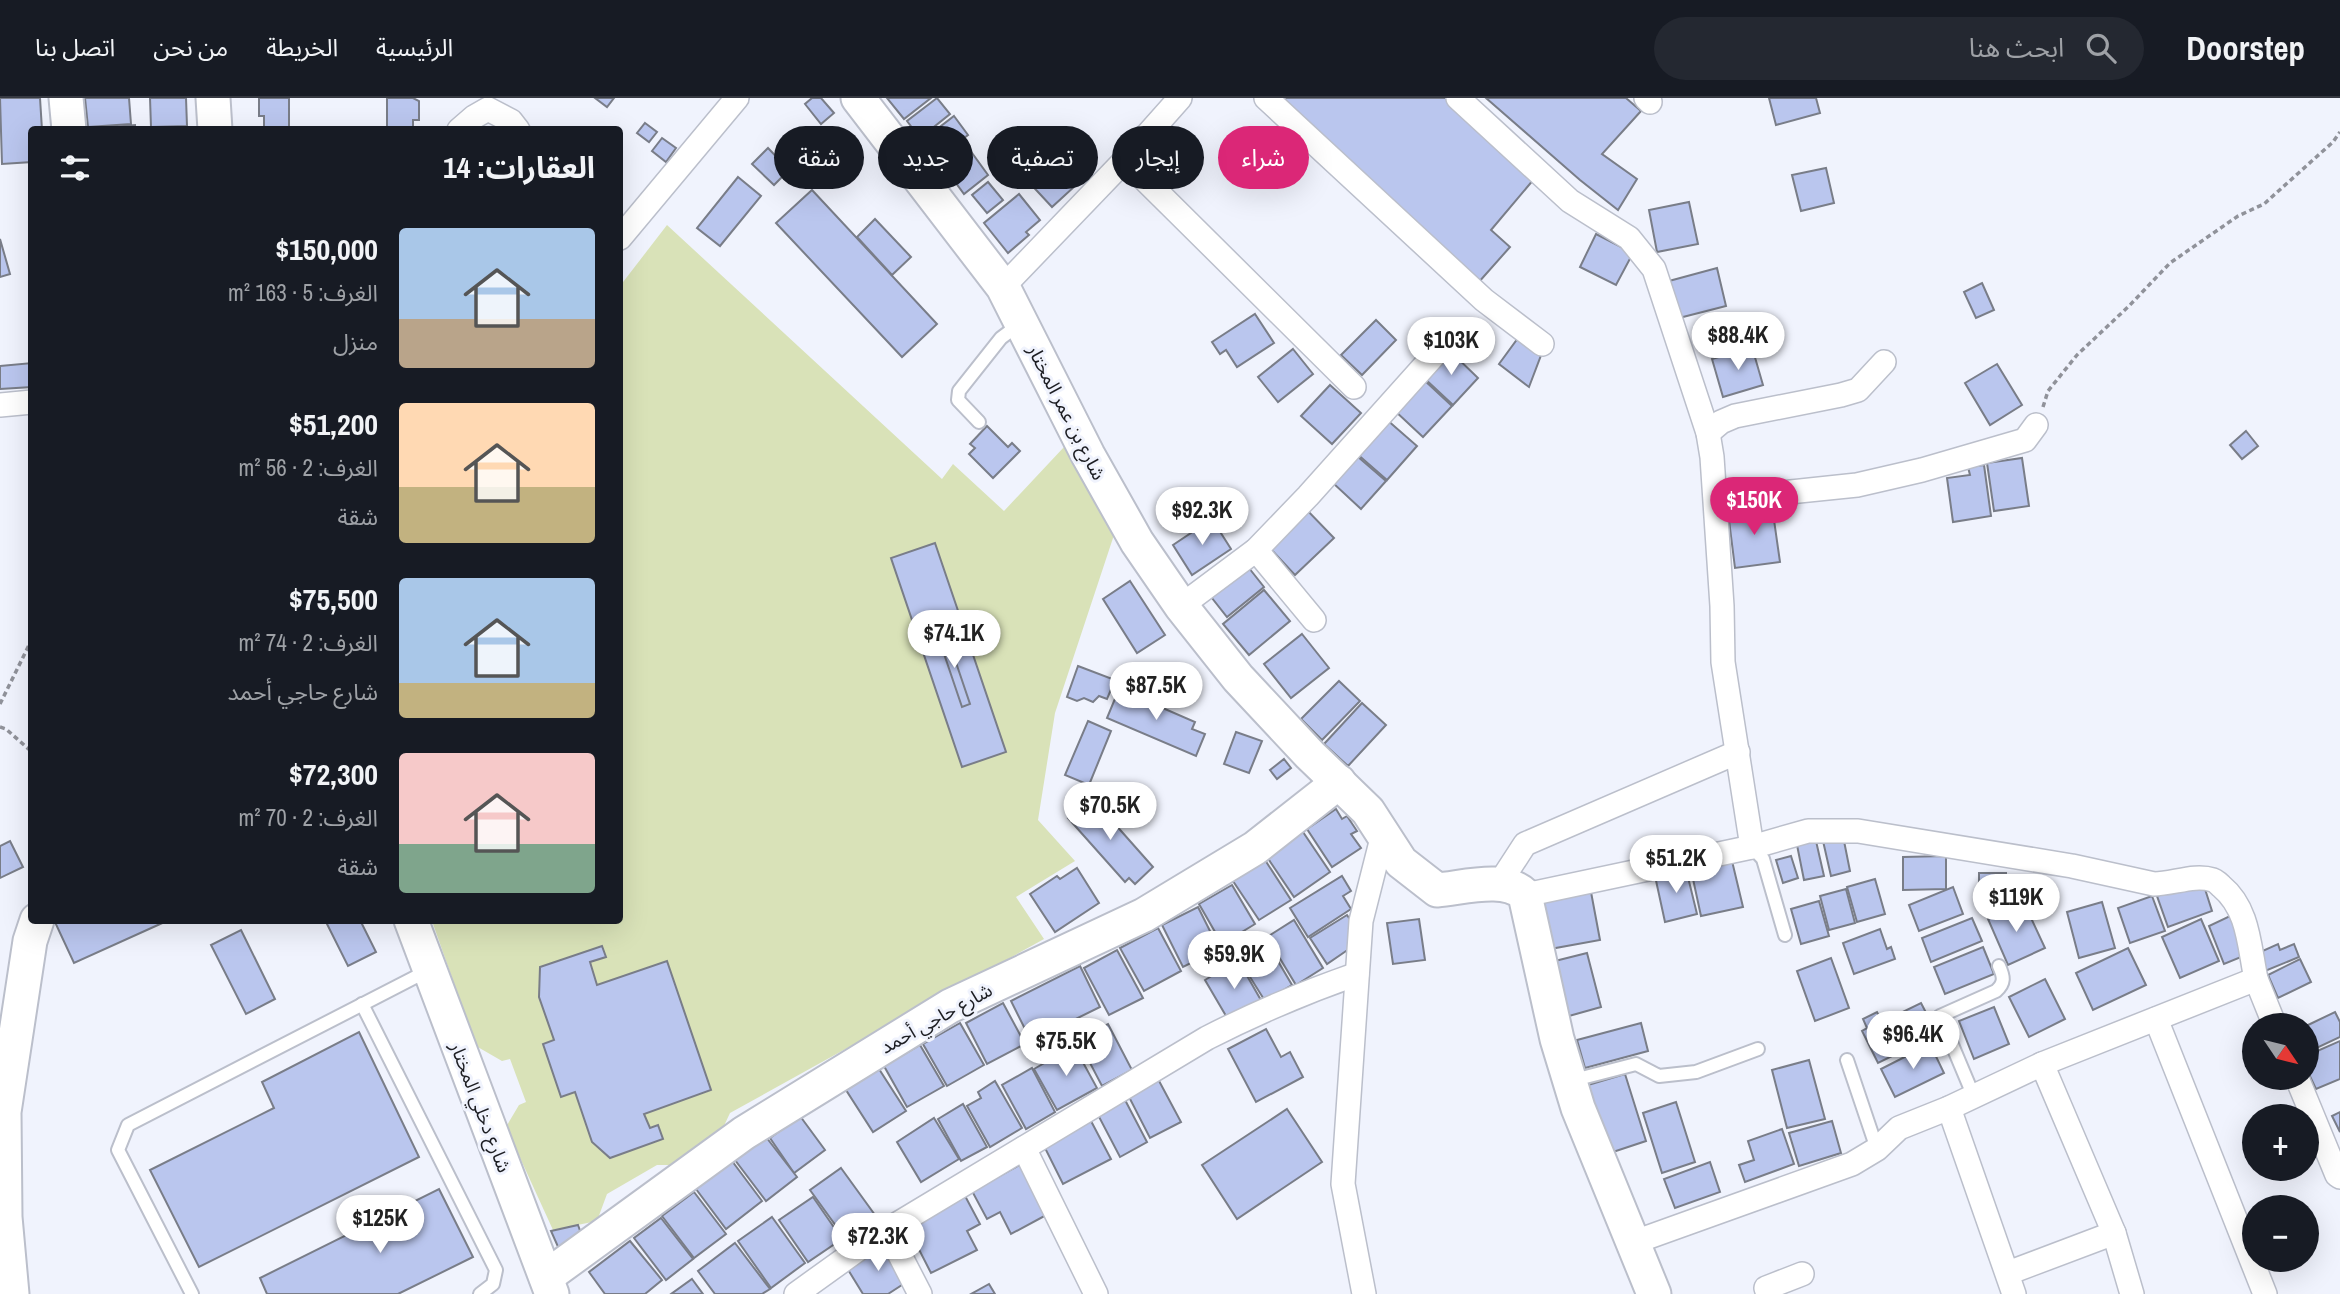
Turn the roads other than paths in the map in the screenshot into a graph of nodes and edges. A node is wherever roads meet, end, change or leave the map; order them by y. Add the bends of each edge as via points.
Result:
1 (66, 98) edge
2 (213, 98) edge
3 (737, 98) edge
4 (858, 98) edge
5 (1180, 98) edge
6 (1266, 98) edge
7 (1458, 98) edge
8 (69, 126) edge
9 (215, 126) edge
10 (464, 126) edge
11 (515, 126) edge
12 (1155, 126) edge
13 (1112, 174) edge
14 (1154, 189) edge
15 (623, 234) edge
16 (1003, 287) junction
17 (1021, 323) junction
18 (1445, 343) dead end
19 (1542, 344) dead end
20 (1884, 362) dead end
21 (1354, 387) dead end
22 (28, 402) edge
23 (0, 405) edge
24 (979, 422) dead end
25 (2036, 425) road end
26 (1708, 433) junction
27 (1714, 494) junction
28 (1256, 550) junction
29 (1181, 606) junction
30 (1314, 620) dead end
31 (1738, 752) junction
32 (1339, 782) junction
33 (1383, 834) junction
34 (1752, 847) junction
35 (1512, 889) junction
36 (36, 924) edge
37 (412, 924) edge
38 (1785, 935) dead end
39 (1999, 966) dead end
40 (429, 970) junction
41 (1357, 974) junction
42 (2256, 979) junction
43 (362, 1004) junction
44 (2270, 1013) edge
45 (2156, 1019) junction
46 (1758, 1049) dead end
47 (1847, 1060) dead end
48 (2042, 1064) junction
49 (1570, 1081) junction
50 (2302, 1090) edge
51 (1974, 1097) junction
52 (1949, 1108) junction
53 (1024, 1148) junction
54 (1877, 1149) junction
55 (2340, 1177) edge
56 (887, 1230) junction
57 (2114, 1233) junction
58 (1632, 1242) junction
59 (1802, 1274) dead end
60 (2011, 1284) edge
61 (549, 1286) edge
62 (12, 1294) edge
63 (192, 1294) edge
64 (480, 1294) edge
65 (796, 1294) edge
66 (920, 1294) edge
67 (1096, 1294) edge
68 (1364, 1294) edge
69 (1654, 1294) edge
70 (1768, 1294) edge
71 (2132, 1294) edge
72 (2265, 1294) edge

1 - 8 street
2 - 9 street
3 - 15 street
4 - 16 street, شارع بن عمر المختار
5 - 12 street
6 - 19 street via 1484,300
7 - 26 street via 1570,201 1629,238 1654,269
10 - 11 street via 488,109
13 - 16 street
14 - 21 street
16 - 17 street, شارع بن عمر المختار
17 - 24 lane via 1001,338 959,391 958,400
17 - 29 street, شارع بن عمر المختار via 1137,542
18 - 28 street
20 - 26 street via 1858,390 1735,416
22 - 23 street
25 - 27 street via 2025,440 1857,485 1771,495
26 - 27 street
27 - 31 street via 1723,662
28 - 29 street
28 - 30 street
29 - 32 street, شارع بن عمر المختار via 1238,678
31 - 34 street
31 - 35 street via 1525,844
32 - 33 street, شارع بن عمر المختار
32 - 61 street, شارع حاجي أحمد via 1255,848 1144,915 950,1006 744,1133
33 - 35 street, شارع بن عمر المختار via 1401,862 1437,890
33 - 41 street via 1361,921
34 - 35 street
34 - 38 lane via 1763,859
34 - 42 street via 1808,831 1858,831 2154,884 2214,880 2233,895 2245,918
35 - 49 street
36 - 62 street via 4,1112 5,1217
37 - 40 street, شارع دخلي المختار
39 - 51 lane via 2002,986 1940,1016
40 - 43 lane
40 - 61 street, شارع دخلي المختار
41 - 53 street via 1207,1038
41 - 68 street via 1343,1184
42 - 44 street
42 - 45 street
43 - 63 lane via 128,1125 118,1150
43 - 64 lane via 496,1270 493,1284
45 - 48 street
45 - 72 street
46 - 49 lane via 1696,1072 1659,1076 1636,1064
47 - 54 lane
48 - 51 street
48 - 57 street
49 - 58 street
50 - 55 street
51 - 52 street
52 - 54 street via 1899,1128
52 - 60 street
53 - 56 street
53 - 67 street
54 - 58 street via 1852,1164
56 - 65 street
56 - 66 street
57 - 60 street
57 - 71 street
58 - 69 street
59 - 70 street via 1766,1288

